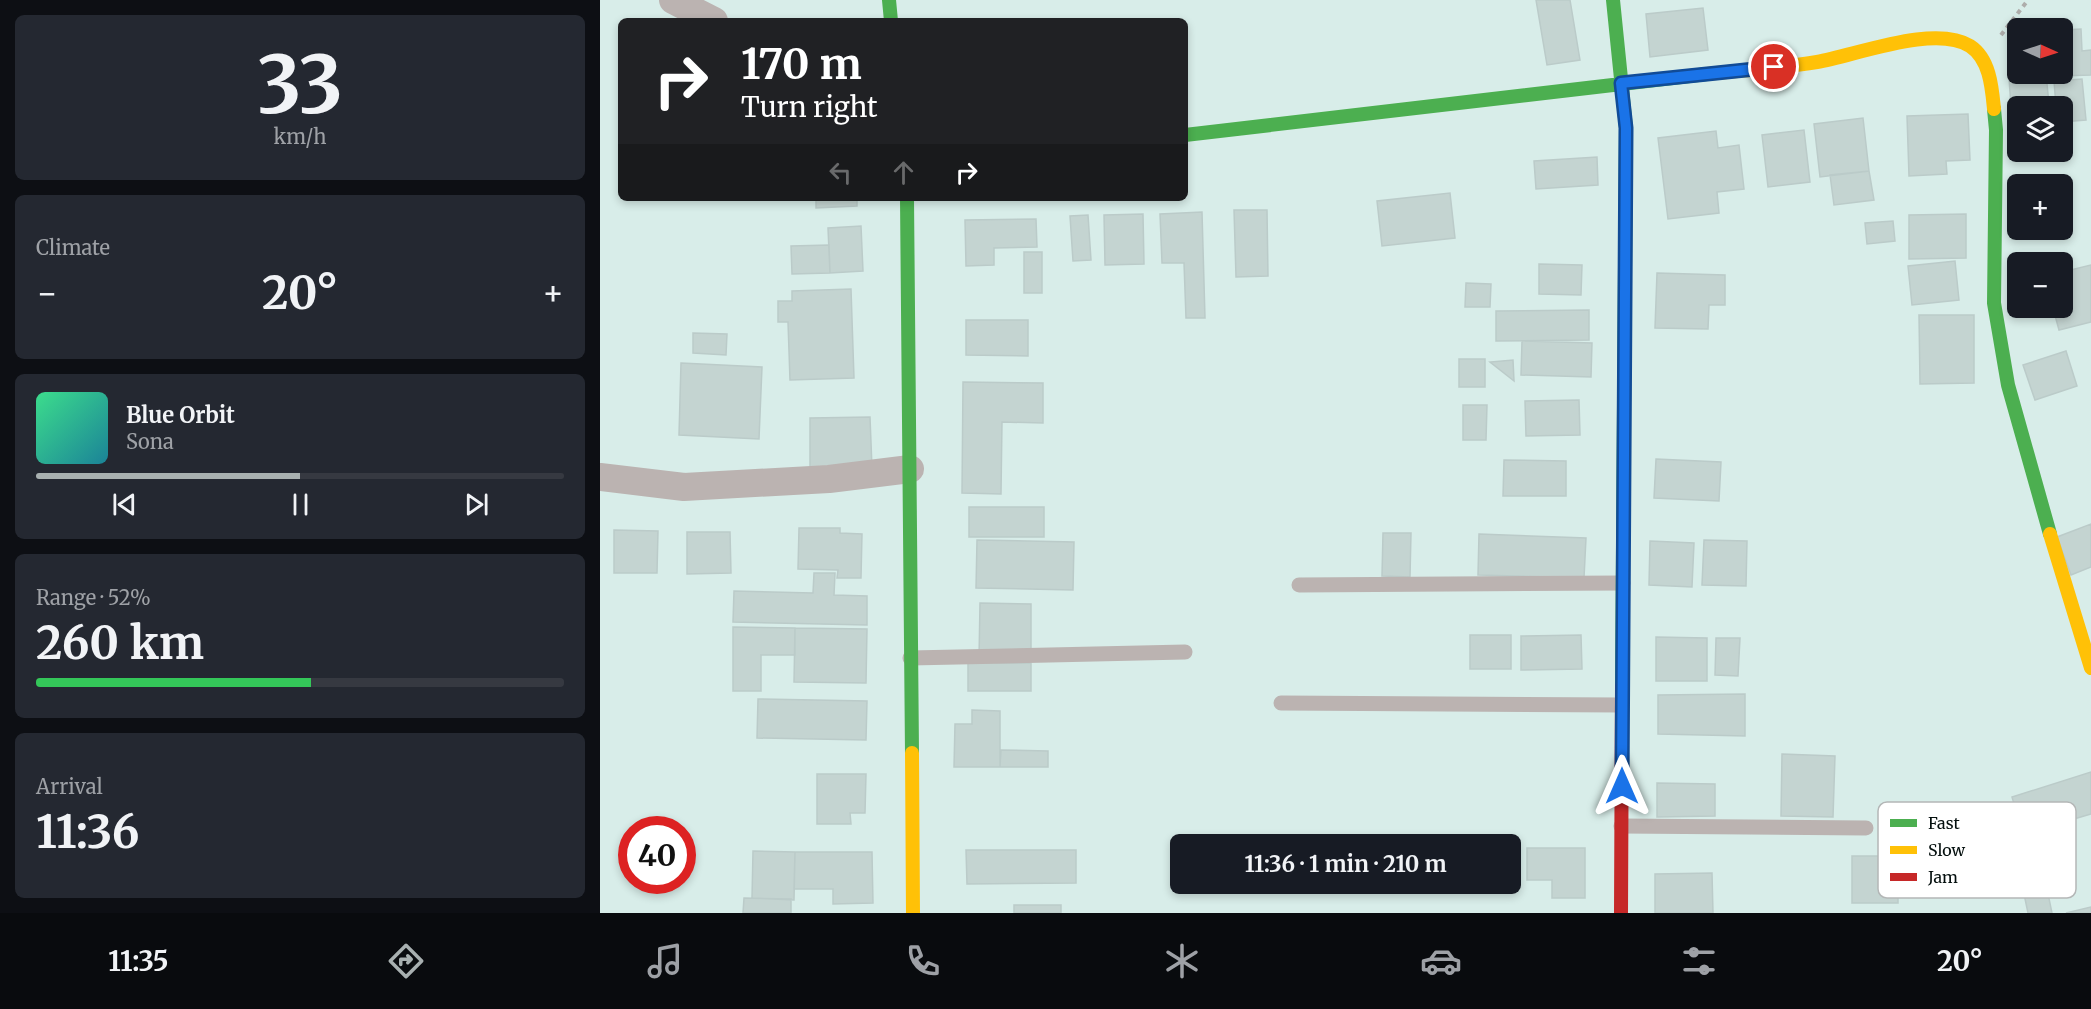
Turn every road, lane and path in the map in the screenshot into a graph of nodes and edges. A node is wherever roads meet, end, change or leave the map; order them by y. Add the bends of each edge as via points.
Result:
1 (673, 0) edge
2 (889, 0) edge
3 (1613, 0) edge
4 (2028, 0) edge
5 (708, 18) edge
6 (891, 18) edge
7 (1983, 59) junction
8 (1621, 83) junction
9 (1188, 135) edge
10 (906, 201) edge
11 (910, 469) junction
12 (600, 477) edge
13 (1623, 583) junction
14 (1299, 585) dead end
15 (1185, 652) dead end
16 (910, 658) junction
17 (2091, 668) edge
18 (1281, 703) dead end
19 (1622, 705) junction
20 (1621, 826) junction
21 (1866, 828) dead end
22 (913, 913) edge
23 (1621, 913) edge

1 - 5 street
2 - 6 street
3 - 8 street
4 - 7 path
7 - 8 street via 1970,46 1941,37 1897,43 1817,63
7 - 17 street via 1992,86 1996,130 1994,303 2006,373
8 - 9 street
8 - 13 street via 1626,128
10 - 11 street
11 - 12 street via 829,479 684,487
11 - 16 street
13 - 14 lane
13 - 19 street
15 - 16 lane
16 - 22 street
18 - 19 lane
19 - 20 street
20 - 21 lane
20 - 23 street

